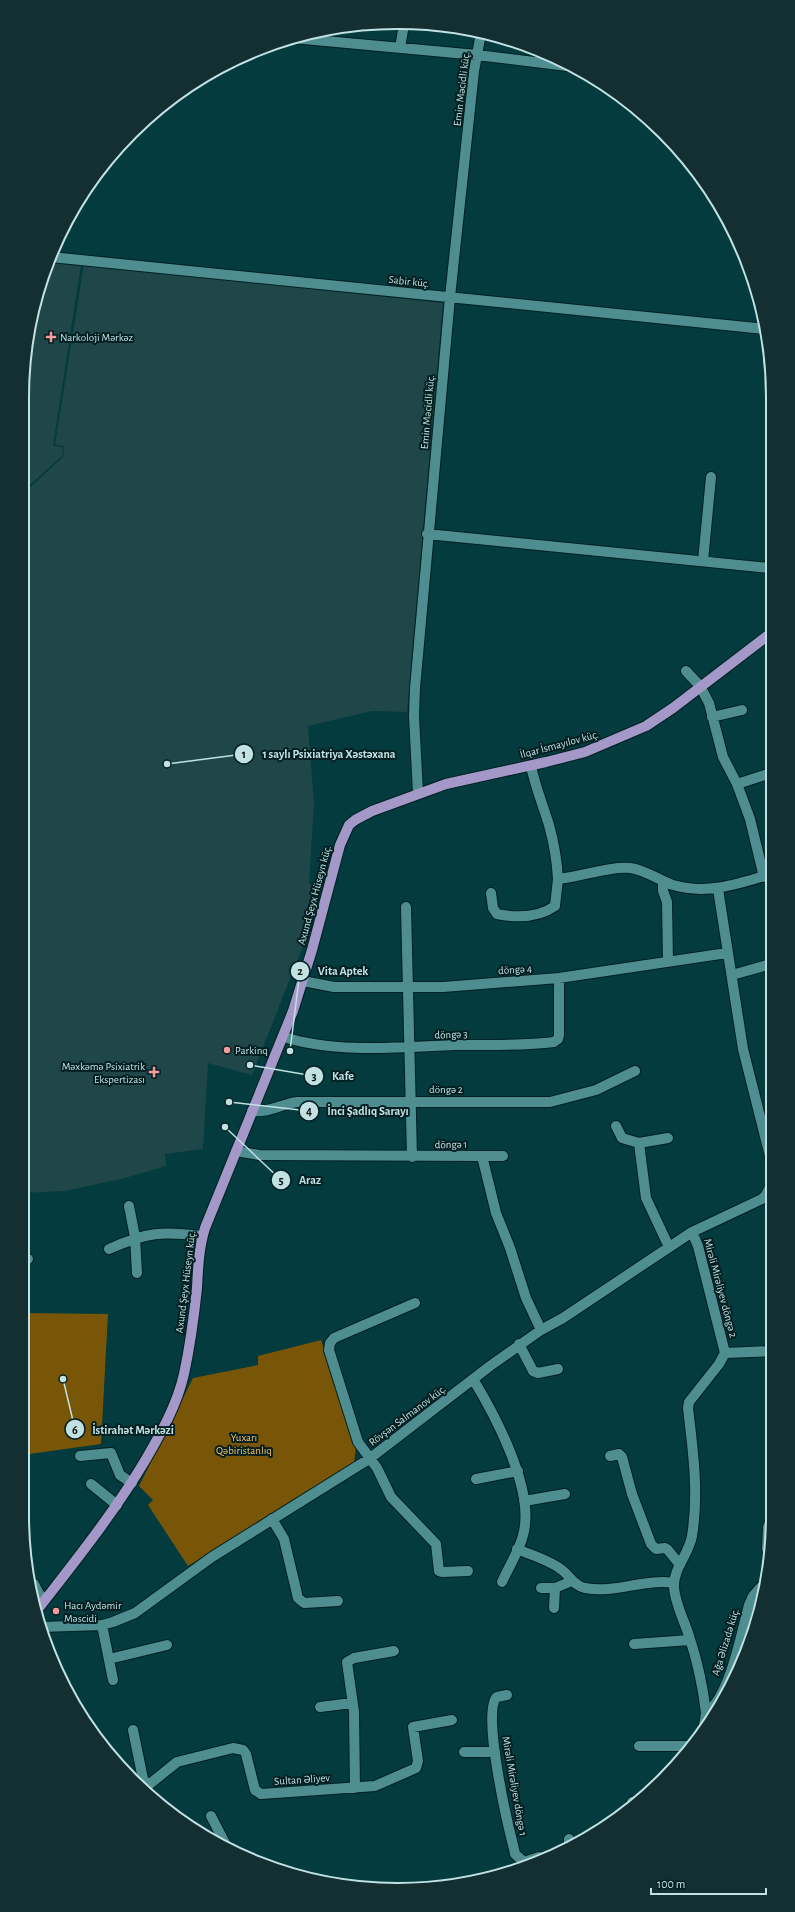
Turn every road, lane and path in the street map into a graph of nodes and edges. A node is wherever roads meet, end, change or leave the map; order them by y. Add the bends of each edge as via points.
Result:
1 (403, 29) edge
2 (480, 39) edge
3 (311, 40) edge
4 (400, 48) junction
5 (477, 55) junction
6 (555, 65) edge
7 (56, 258) edge
8 (450, 297) junction
9 (759, 328) edge
10 (711, 477) dead end
11 (427, 534) junction
12 (703, 561) junction
13 (766, 568) edge
14 (766, 636) edge
15 (686, 671) dead end
16 (700, 686) junction
17 (742, 710) dead end
18 (712, 718) junction
19 (531, 766) junction
20 (766, 775) edge
21 (737, 784) junction
22 (418, 793) junction
23 (766, 870) edge
24 (766, 877) edge
25 (558, 879) junction
26 (663, 881) junction
27 (718, 889) junction
28 (492, 894) dead end
29 (406, 907) dead end
30 (727, 953) junction
31 (668, 961) junction
32 (766, 966) edge
33 (732, 976) junction
34 (560, 978) junction
35 (303, 981) junction
36 (407, 988) junction
37 (284, 1037) junction
38 (409, 1047) junction
39 (635, 1071) dead end
40 (410, 1102) junction
41 (252, 1111) junction
42 (616, 1126) dead end
43 (668, 1138) dead end
44 (766, 1140) edge
45 (639, 1143) junction
46 (236, 1151) junction
47 (482, 1156) junction
48 (503, 1156) dead end
49 (412, 1157) junction
50 (766, 1199) edge
51 (129, 1206) dead end
52 (692, 1232) junction
53 (202, 1236) junction
54 (135, 1237) junction
55 (109, 1248) dead end
56 (669, 1248) junction
57 (137, 1273) dead end
58 (414, 1303) dead end
59 (541, 1330) junction
60 (519, 1344) junction
61 (766, 1351) edge
62 (725, 1353) junction
63 (558, 1369) dead end
64 (473, 1379) junction
65 (80, 1456) dead end
66 (610, 1456) dead end
67 (369, 1459) junction
68 (518, 1471) junction
69 (476, 1479) dead end
70 (132, 1483) junction
71 (91, 1484) dead end
72 (565, 1494) dead end
73 (524, 1501) junction
74 (117, 1505) junction
75 (272, 1519) junction
76 (517, 1549) junction
77 (680, 1564) junction
78 (468, 1571) dead end
79 (572, 1581) junction
80 (502, 1582) dead end
81 (674, 1583) junction
82 (541, 1588) dead end
83 (555, 1588) junction
84 (37, 1590) edge
85 (758, 1591) edge
86 (45, 1599) junction
87 (338, 1601) dead end
88 (41, 1605) edge
89 (554, 1608) dead end
90 (102, 1625) junction
91 (47, 1627) edge
92 (690, 1640) junction
93 (634, 1644) dead end
94 (167, 1645) dead end
95 (394, 1651) dead end
96 (109, 1659) junction
97 (732, 1668) edge
98 (113, 1680) dead end
99 (507, 1695) dead end
100 (352, 1703) junction
101 (320, 1707) dead end
102 (711, 1708) edge
103 (706, 1713) junction
104 (705, 1717) edge
105 (452, 1720) dead end
106 (133, 1730) dead end
107 (639, 1746) dead end
108 (684, 1746) edge
109 (464, 1752) dead end
110 (495, 1752) junction
111 (145, 1783) edge
112 (148, 1785) edge
113 (355, 1788) junction
114 (211, 1816) dead end
115 (223, 1839) edge
116 (523, 1861) edge

1 - 4 street
2 - 5 street, Emin Məcidli küç.
3 - 4 street
4 - 5 street
5 - 6 street
5 - 8 street, Emin Məcidli küç.
7 - 8 street, Sabir küç.
8 - 9 street, Sabir küç.
8 - 11 street, Emin Məcidli küç.
10 - 12 street
11 - 12 street
11 - 22 street, Emin Məcidli küç. via 414,688
12 - 13 street
14 - 16 main road, İlqar İsmayılov küç.
15 - 16 street
16 - 18 street via 709,703
16 - 19 main road, İlqar İsmayılov küç. via 646,726 586,752
17 - 18 street
18 - 21 street via 723,757
19 - 22 main road, İlqar İsmayılov küç. via 460,780
19 - 25 street via 549,825 557,860
20 - 21 street
21 - 23 street
22 - 35 main road, Axund Şeyx Hüseyn küç. via 372,811 349,825 340,845
24 - 27 street
25 - 26 street via 629,868 646,872
25 - 28 street via 555,906 535,914 520,917 497,914 493,908
26 - 27 street via 690,888
26 - 31 street via 667,902
27 - 30 street
29 - 36 street
30 - 31 street, döngə 4
30 - 33 street
31 - 34 street, döngə 4
32 - 33 street
33 - 44 street via 743,1049
34 - 36 street, döngə 4
34 - 38 street, döngə 3 via 559,1035 554,1042
35 - 36 street, döngə 4 via 334,987
35 - 37 main road, Axund Şeyx Hüseyn küç.
36 - 38 street
37 - 38 street, döngə 3 via 328,1047
37 - 41 main road, Axund Şeyx Hüseyn küç.
38 - 40 street
39 - 40 street, döngə 2 via 596,1090 550,1102
40 - 41 street, döngə 2 via 298,1102 267,1111
40 - 49 street
41 - 46 main road, Axund Şeyx Hüseyn küç.
42 - 45 street via 622,1138
43 - 45 street
45 - 56 street via 646,1198
46 - 49 street, döngə 1 via 259,1155
46 - 53 main road, Axund Şeyx Hüseyn küç.
47 - 48 street
47 - 49 street, döngə 1
47 - 59 street, döngə 1 via 496,1213 526,1298
50 - 52 street, Rövşən Salmanov küç.
51 - 54 street
52 - 56 street, Rövşən Salmanov küç.
52 - 62 street, Mirəli Mirəliyev döngə 2 via 698,1246
53 - 54 street via 161,1233
53 - 70 main road, Axund Şeyx Hüseyn küç. via 194,1318 179,1390 167,1420
54 - 55 street
54 - 57 street
56 - 59 street, Rövşən Salmanov küç.
58 - 67 street via 334,1338 330,1343 329,1350 355,1435
59 - 60 street, Rövşən Salmanov küç.
60 - 63 street via 533,1371 538,1373
60 - 64 street, Rövşən Salmanov küç.
61 - 62 street
62 - 77 street, Mirəli Mirəliyev döngə 2 via 688,1408 695,1465 695,1494 691,1544
64 - 67 street, Rövşən Salmanov küç.
64 - 68 street
65 - 70 street via 111,1453 120,1475
66 - 77 street via 622,1456 632,1494 651,1544 656,1549 668,1550
67 - 75 street, Rövşən Salmanov küç.
67 - 78 street via 377,1468 391,1497 436,1544 439,1570
68 - 69 street
68 - 73 street
70 - 74 main road, Axund Şeyx Hüseyn küç.
71 - 74 street
72 - 73 street
73 - 76 street via 525,1526
74 - 86 main road, Axund Şeyx Hüseyn küç. via 80,1557
75 - 87 street via 284,1539 300,1602
75 - 90 street, Rövşən Salmanov küç. via 212,1557 135,1613
76 - 79 street via 562,1570
76 - 80 street
77 - 81 street, Mirəli Mirəliyev döngə 2
79 - 81 street via 578,1586 592,1589 659,1582
79 - 83 street
81 - 92 street, Mirəli Mirəliyev döngə 2
82 - 83 street
83 - 89 street
84 - 86 street
85 - 97 street, Ağa Əlizadə küç. via 749,1605
86 - 88 main road, Axund Şeyx Hüseyn küç.
90 - 91 street, Rövşən Salmanov küç.
90 - 96 street
92 - 93 street
92 - 103 street, Mirəli Mirəliyev döngə 2 via 698,1667
94 - 96 street
95 - 100 street via 354,1658 347,1662
96 - 98 street
99 - 110 street, Mirəli Mirəliyev döngə 1 via 497,1696 492,1705
100 - 101 street
100 - 113 street via 355,1730
102 - 103 street, Ağa Əlizadə küç.
103 - 104 street
105 - 113 street, Sultan Əliyev via 413,1727 418,1761 413,1771 381,1785
106 - 111 street
107 - 108 street
109 - 110 street
110 - 116 street, Mirəli Mirəliyev döngə 1 via 515,1854
112 - 113 street, Sultan Əliyev via 177,1762 233,1748 246,1754 255,1790 261,1794
114 - 115 street

